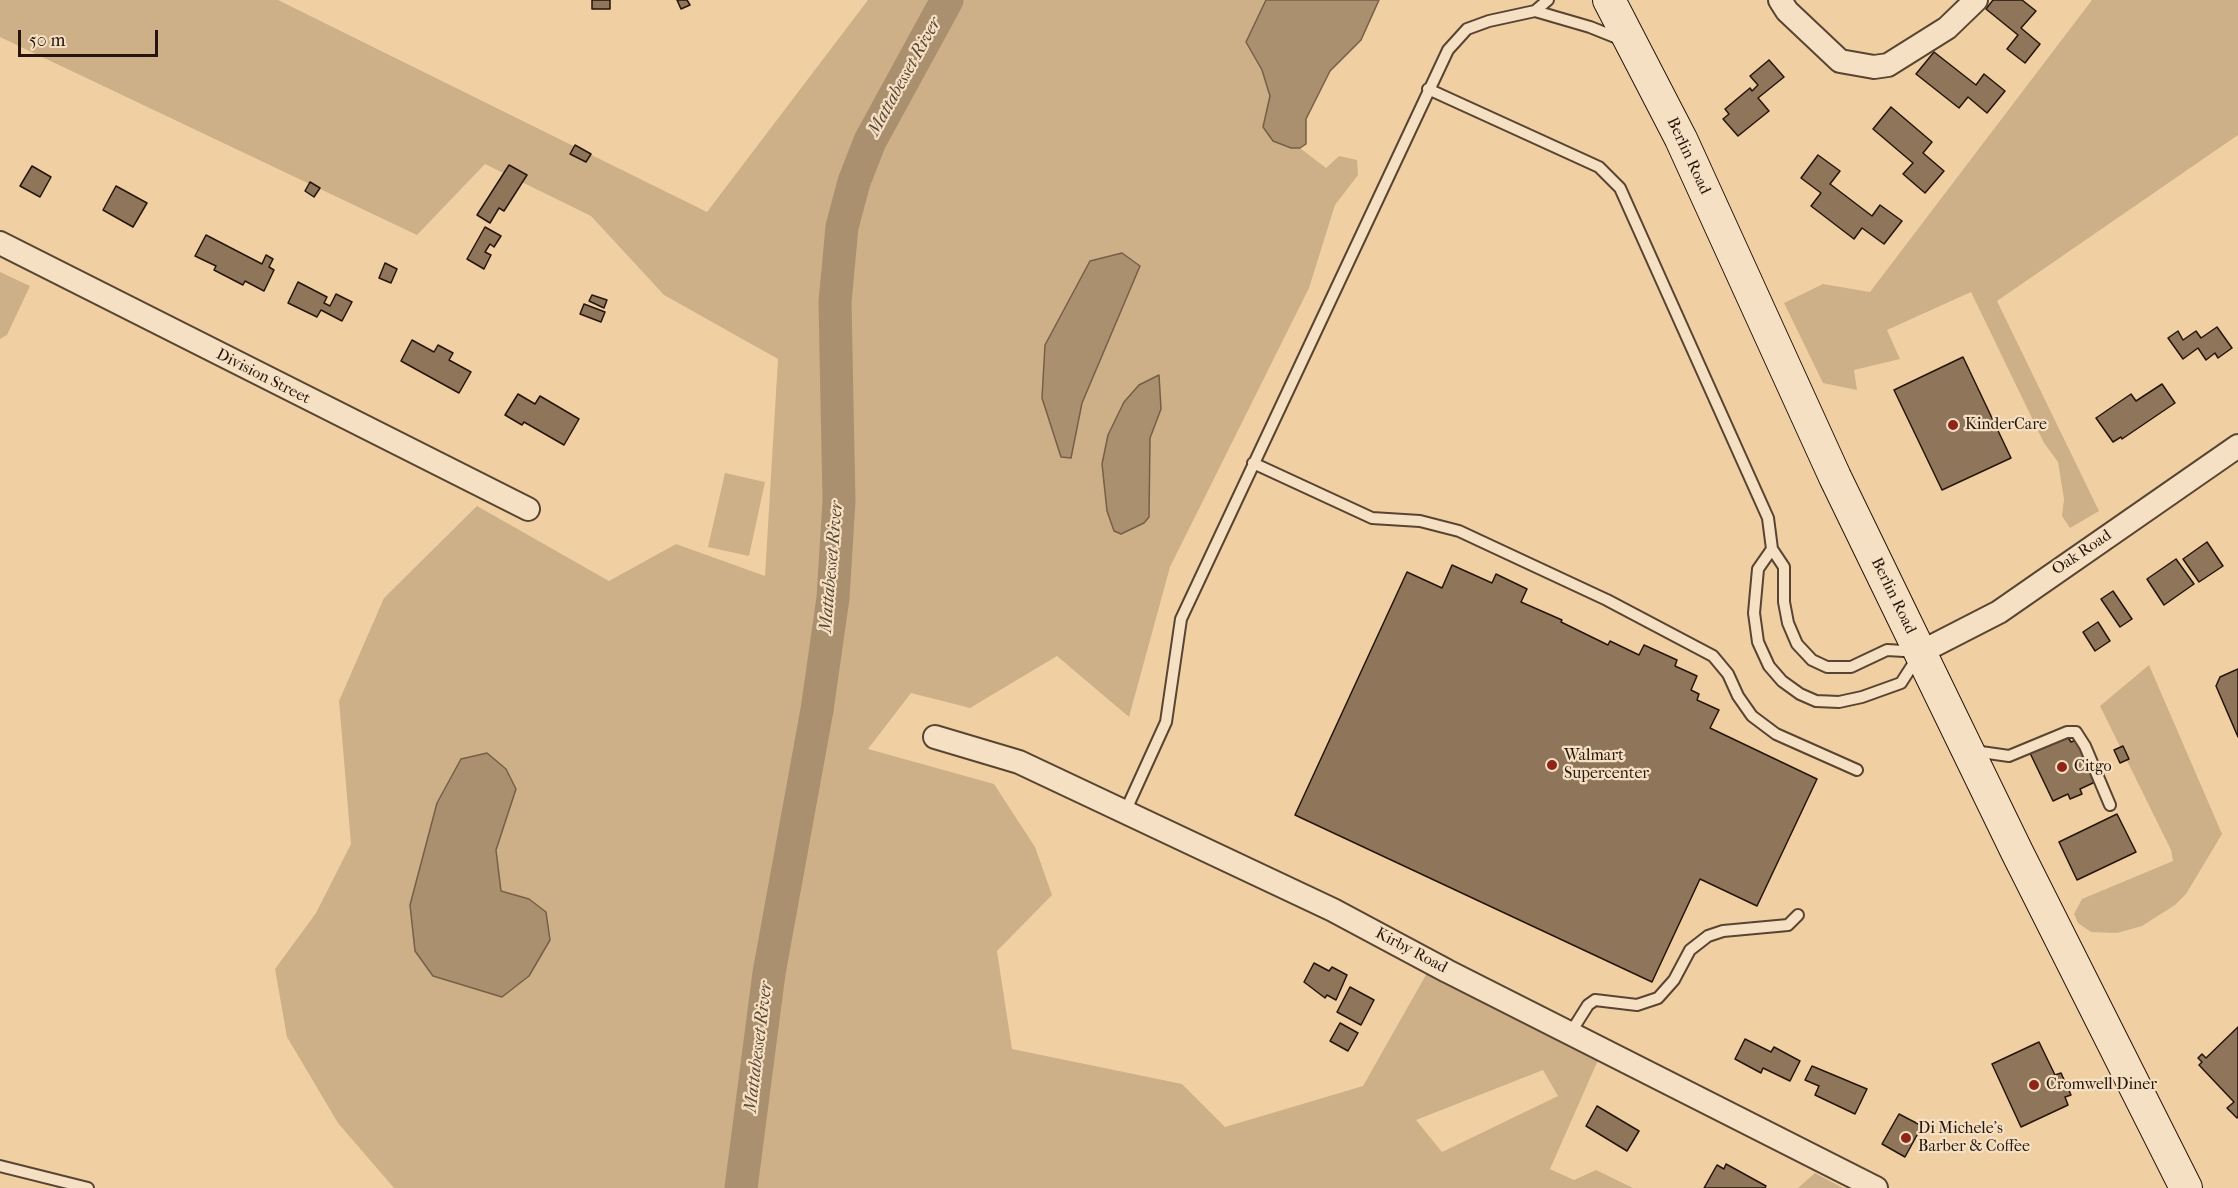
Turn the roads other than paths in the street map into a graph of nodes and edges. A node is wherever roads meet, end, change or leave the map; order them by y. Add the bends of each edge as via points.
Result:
1 (1548, 0) edge
2 (1609, 0) edge
3 (1780, 0) edge
4 (1976, 0) edge
5 (1535, 11) junction
6 (1633, 44) junction
7 (1428, 89) junction
8 (0, 243) edge
9 (2238, 446) edge
10 (1253, 463) junction
11 (528, 509) dead end
12 (1772, 549) junction
13 (1921, 652) junction
14 (935, 737) dead end
15 (1969, 750) junction
16 (1857, 770) dead end
17 (2110, 805) dead end
18 (1125, 812) junction
19 (1798, 915) dead end
20 (1571, 1032) junction
21 (0, 1166) edge
22 (88, 1188) edge
23 (1876, 1188) edge
24 (2186, 1188) edge

1 - 5 lane
2 - 6 main road, Berlin Road
3 - 4 street via 1840,61 1874,67 1888,65 1947,28
5 - 6 lane
5 - 7 lane via 1467,29 1448,50
6 - 13 main road, Berlin Road
7 - 10 lane
7 - 12 lane via 1599,167 1620,188 1754,483 1768,518
8 - 11 street, Division Street
9 - 13 street, Oak Road via 1999,612
10 - 16 lane via 1372,518 1420,521 1459,531 1607,600 1713,656 1752,716 1776,734
10 - 18 lane via 1182,619 1166,722
12 - 13 lane via 1784,567 1788,623 1797,644 1812,660 1827,667 1851,667 1887,650
12 - 13 lane via 1758,569 1754,613 1758,642 1769,666 1800,694 1816,701 1862,697 1900,682
13 - 15 main road, Berlin Road
14 - 18 street, Kirby Road via 1019,762
15 - 17 lane via 2009,756 2067,732 2076,732
15 - 24 main road, Berlin Road
18 - 20 street, Kirby Road via 1332,910
19 - 20 lane via 1788,925 1708,936 1690,950 1674,980 1658,998 1637,1005 1595,1000
20 - 23 street, Kirby Road
21 - 22 lane

